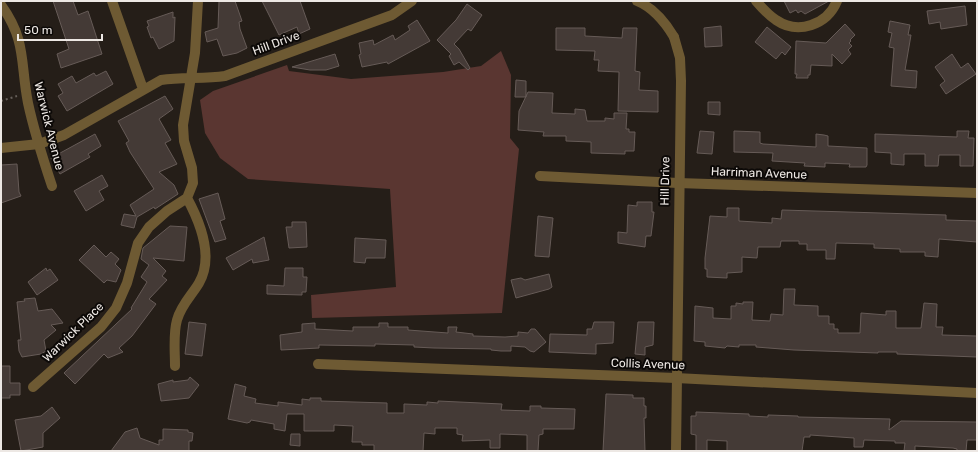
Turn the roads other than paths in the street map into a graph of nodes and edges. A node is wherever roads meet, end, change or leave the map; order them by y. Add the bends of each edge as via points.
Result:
1 (112, 1) edge
2 (198, 1) edge
3 (412, 1) edge
4 (637, 1) edge
5 (756, 1) edge
6 (837, 1) edge
7 (1, 5) edge
8 (191, 78) junction
9 (143, 89) junction
10 (39, 144) junction
11 (1, 148) edge
12 (540, 176) dead end
13 (678, 183) junction
14 (52, 186) dead end
15 (977, 193) edge
16 (187, 198) junction
17 (318, 364) dead end
18 (175, 366) dead end
19 (676, 378) junction
20 (33, 387) dead end
21 (977, 393) edge
22 (676, 451) edge

1 - 9 street
2 - 8 street
3 - 8 street, Hill Drive via 392,15 225,76
4 - 13 street, Hill Drive via 658,16 674,37 680,58
5 - 6 street via 777,21 792,27 818,23 829,16
7 - 10 street, Warwick Avenue via 19,38 26,94
8 - 9 street, Hill Drive via 160,80
8 - 16 street via 183,125 193,183
9 - 10 street, Hill Drive via 64,136
10 - 11 street, Hill Drive
10 - 14 street, Warwick Avenue
12 - 13 street, Harriman Avenue
13 - 15 street, Harriman Avenue
13 - 19 street, Hill Drive
16 - 18 street via 196,214 205,246 204,270 177,320
16 - 20 street, Warwick Place via 167,211 145,232 138,243 127,283 116,308 101,327
17 - 19 street, Collis Avenue
19 - 21 street, Collis Avenue
19 - 22 street, Hill Drive

